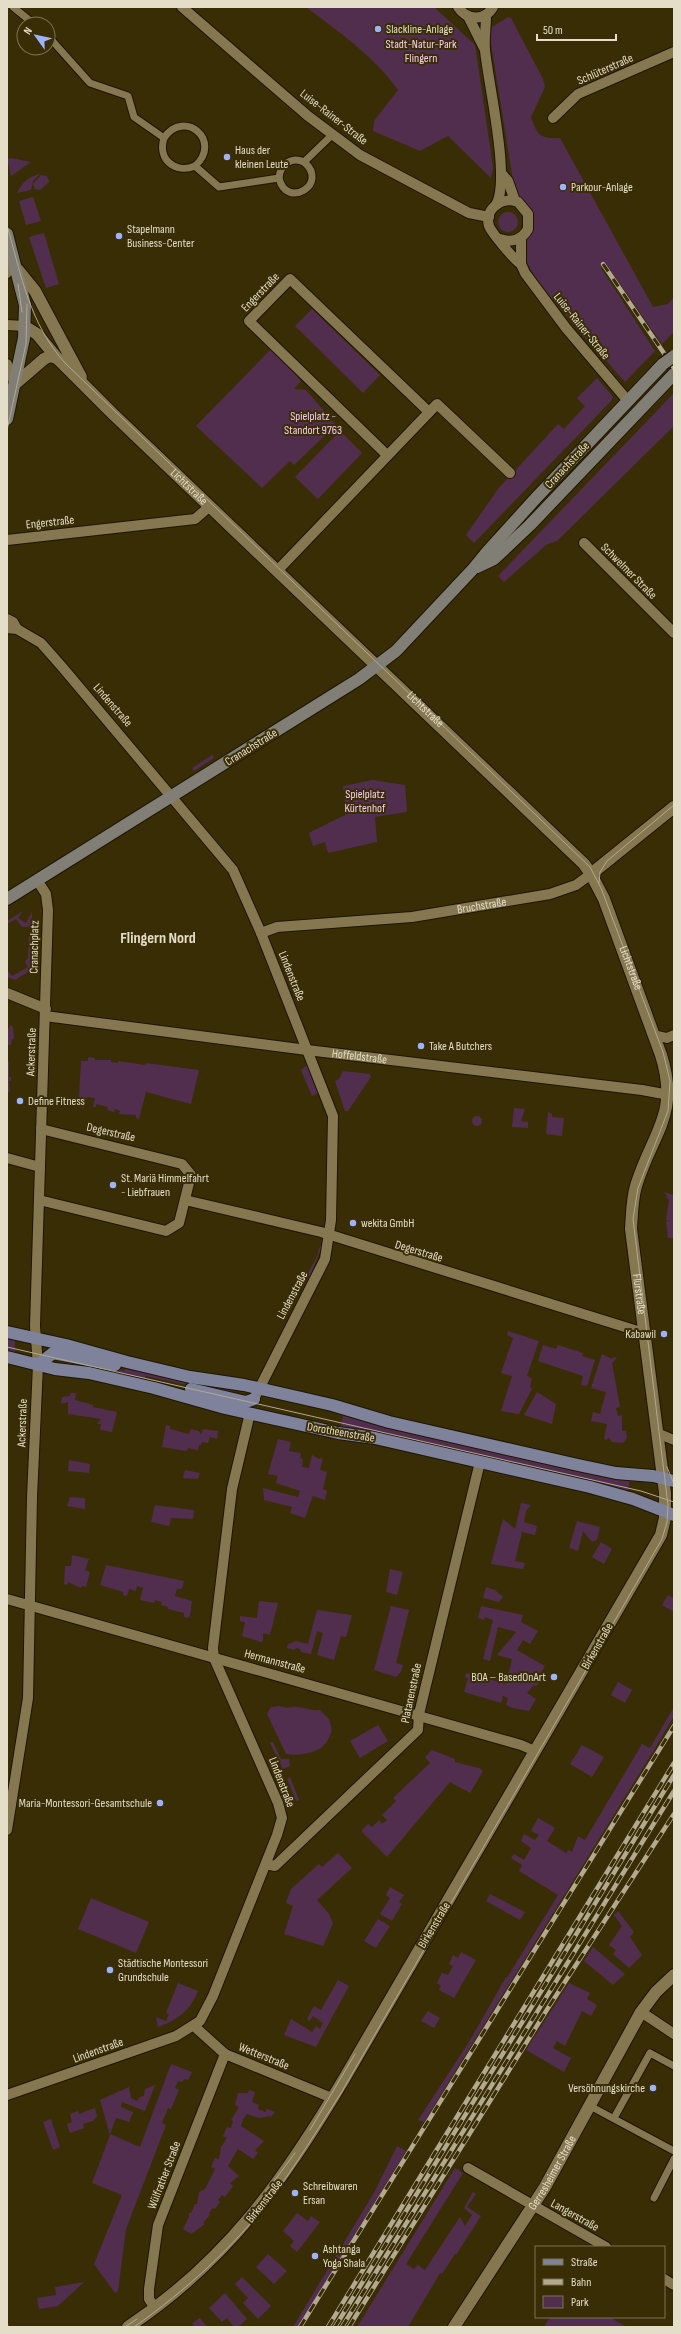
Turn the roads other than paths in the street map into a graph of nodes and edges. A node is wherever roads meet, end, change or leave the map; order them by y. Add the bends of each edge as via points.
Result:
1 (13, 7) edge
2 (182, 7) edge
3 (458, 7) edge
4 (493, 7) edge
5 (24, 16) edge
6 (468, 16) junction
7 (486, 16) junction
8 (56, 45) edge
9 (484, 48) junction
10 (674, 52) edge
11 (553, 118) dead end
12 (332, 135) junction
13 (164, 138) junction
14 (304, 162) junction
15 (196, 166) junction
16 (502, 174) junction
17 (279, 178) junction
18 (515, 201) junction
19 (496, 205) junction
20 (489, 217) junction
21 (7, 234) edge
22 (521, 238) junction
23 (500, 239) junction
24 (521, 264) junction
25 (12, 272) edge
26 (7, 325) edge
27 (24, 326) junction
28 (674, 356) edge
29 (57, 358) junction
30 (7, 364) edge
31 (671, 370) edge
32 (15, 384) junction
33 (85, 385) junction
34 (642, 398) junction
35 (628, 401) junction
36 (429, 412) junction
37 (7, 420) edge
38 (387, 455) junction
39 (510, 473) dead end
40 (564, 489) junction
41 (210, 506) junction
42 (7, 540) edge
43 (584, 544) dead end
44 (474, 568) junction
45 (278, 570) junction
46 (7, 619) edge
47 (12, 629) edge
48 (674, 633) edge
49 (377, 665) junction
50 (173, 796) junction
51 (674, 807) edge
52 (591, 874) junction
53 (38, 880) junction
54 (7, 899) edge
55 (261, 933) junction
56 (7, 993) edge
57 (46, 1012) junction
58 (654, 1035) junction
59 (674, 1035) edge
60 (307, 1050) junction
61 (672, 1097) edge
62 (41, 1129) junction
63 (7, 1158) edge
64 (40, 1167) junction
65 (39, 1200) junction
66 (185, 1200) junction
67 (329, 1235) junction
68 (7, 1332) edge
69 (644, 1333) junction
70 (36, 1338) junction
71 (7, 1357) edge
72 (127, 1362) junction
73 (38, 1365) junction
74 (154, 1388) junction
75 (256, 1394) junction
76 (250, 1413) junction
77 (657, 1434) junction
78 (674, 1440) edge
79 (480, 1462) junction
80 (668, 1479) edge
81 (670, 1513) edge
82 (7, 1599) edge
83 (31, 1606) junction
84 (214, 1658) junction
85 (419, 1714) junction
86 (535, 1752) junction
87 (7, 1830) edge
88 (266, 1864) junction
89 (674, 1975) edge
90 (641, 2012) junction
91 (194, 2026) junction
92 (674, 2034) edge
93 (225, 2054) junction
94 (674, 2066) edge
95 (7, 2095) edge
96 (332, 2098) junction
97 (590, 2106) junction
98 (614, 2118) junction
99 (674, 2151) edge
100 (674, 2160) edge
101 (468, 2168) dead end
102 (654, 2198) dead end
103 (532, 2207) junction
104 (604, 2246) edge
105 (665, 2280) edge
106 (674, 2285) edge
107 (155, 2308) junction
108 (128, 2327) edge
109 (454, 2327) edge

1 - 5 street
2 - 12 street, Luise-Rainer-Straße
3 - 6 street
4 - 7 street
6 - 7 street
6 - 9 street
7 - 9 street
8 - 13 street via 90,83 128,96 134,117
9 - 16 street
10 - 11 street, Schlüterstraße via 578,94
12 - 14 street
12 - 20 street, Luise-Rainer-Straße via 360,155 468,212
13 - 15 street via 163,154 169,164 182,169
13 - 15 street via 171,130 182,126 199,133 203,138 205,151
14 - 17 street via 287,162 281,168
14 - 17 street via 310,168 312,176 311,183 305,190 296,193 287,191
15 - 17 street via 219,187
16 - 18 street via 508,181
16 - 19 street
18 - 19 street via 505,201
18 - 22 street via 524,207 529,217 528,229
19 - 20 street
20 - 23 street, Luise-Rainer-Straße via 490,230
21 - 25 main road via 14,258
22 - 23 street via 508,241
22 - 24 street
23 - 24 street, Luise-Rainer-Straße via 511,256
24 - 35 street, Luise-Rainer-Straße via 553,312
25 - 27 main road via 25,305
25 - 33 street via 35,291
26 - 27 street
27 - 29 street, Lichtstraße via 37,334
27 - 32 main road
28 - 31 main road, Cranachstraße, bridge
29 - 32 street via 50,356 44,359
29 - 33 street, Lichtstraße
30 - 32 street
31 - 34 main road, Cranachstraße
32 - 37 main road
33 - 41 street, Lichtstraße
34 - 35 main road, Cranachstraße
34 - 40 main road, Cranachstraße
35 - 40 main road via 630,412 572,474
35 - 44 main road, Cranachstraße
36 - 38 street
36 - 38 street, Engerstraße via 290,279 249,321
36 - 39 street via 436,404
38 - 45 street
40 - 44 main road, Cranachstraße via 494,559
41 - 42 street, Engerstraße via 195,519
41 - 45 street, Lichtstraße
43 - 48 street, Schwelmer Straße
44 - 49 main road, Cranachstraße via 396,651
45 - 49 street, Lichtstraße
46 - 47 street, Lindenstraße via 13,622
47 - 50 street, Lindenstraße via 41,643
49 - 50 main road, Cranachstraße via 359,679
49 - 52 street, Lichtstraße via 577,857
50 - 53 main road, Cranachstraße
50 - 55 street, Lindenstraße via 233,870
51 - 52 street, Bruchstraße
52 - 55 street, Bruchstraße via 576,885 550,894 412,917 277,927
52 - 58 street, Lichtstraße via 604,899
53 - 54 main road, Cranachstraße
53 - 57 street, Cranachplatz via 46,894 48,910
55 - 60 street, Lindenstraße
56 - 57 street, Hoffeldstraße
57 - 60 street, Hoffeldstraße
57 - 62 street, Ackerstraße
58 - 59 street via 666,1038
58 - 61 street, Lichtstraße
60 - 61 street, Hoffeldstraße via 642,1090
60 - 67 street, Lindenstraße via 334,1120
61 - 69 street, Flurstraße via 637,1184 632,1207 631,1229
62 - 64 street, Ackerstraße
62 - 66 street, Degerstraße via 182,1164 191,1175
63 - 64 street
64 - 65 street, Ackerstraße
65 - 66 street, Degerstraße via 166,1231 178,1223
65 - 70 street, Ackerstraße
66 - 67 street, Degerstraße
67 - 69 street, Degerstraße
67 - 75 street, Lindenstraße via 325,1259
68 - 70 main road, Dorotheenstraße
69 - 77 street, Flurstraße
70 - 72 main road, Dorotheenstraße
70 - 73 street, Ackerstraße
71 - 73 main road, Dorotheenstraße
72 - 73 main road via 113,1366 53,1353
72 - 75 main road, Dorotheenstraße
73 - 74 main road, Dorotheenstraße
73 - 83 street, Ackerstraße via 32,1497
74 - 75 main road via 164,1383 246,1402
74 - 76 main road, Dorotheenstraße
75 - 80 main road, Dorotheenstraße via 332,1405 389,1422 616,1473
76 - 79 main road, Dorotheenstraße
76 - 84 street, Lindenstraße via 232,1489 213,1637
77 - 78 street
77 - 80 street, Flurstraße
79 - 81 main road, Dorotheenstraße via 618,1494
79 - 85 street, Platanenstraße
80 - 81 street, Birkenstraße
81 - 86 street, Birkenstraße via 661,1535
82 - 83 street, Hermannstraße
83 - 84 street, Hermannstraße
83 - 87 street, Ackerstraße via 28,1698
84 - 85 street, Hermannstraße
84 - 88 street, Lindenstraße via 278,1803 282,1818
85 - 86 street, Hermannstraße via 521,1745
85 - 88 street, Platanenstraße via 418,1730 275,1866
86 - 96 street, Birkenstraße
88 - 91 street, Lindenstraße via 213,1996 200,2021
89 - 90 street, Gerresheimer Straße via 656,1992
90 - 92 street
90 - 97 street, Gerresheimer Straße
91 - 93 street, Wetterstraße
91 - 95 street, Lindenstraße via 164,2040
93 - 96 street, Wetterstraße
93 - 107 street, Wülfrather Straße via 158,2225 149,2288 149,2299
94 - 98 street via 650,2053
96 - 107 street, Birkenstraße via 282,2179 244,2226 198,2272
97 - 98 street
97 - 103 street, Gerresheimer Straße
98 - 99 street
100 - 102 street
101 - 103 street
103 - 104 street, Langerstraße
103 - 109 street, Gerresheimer Straße
105 - 106 street
107 - 108 street, Birkenstraße

